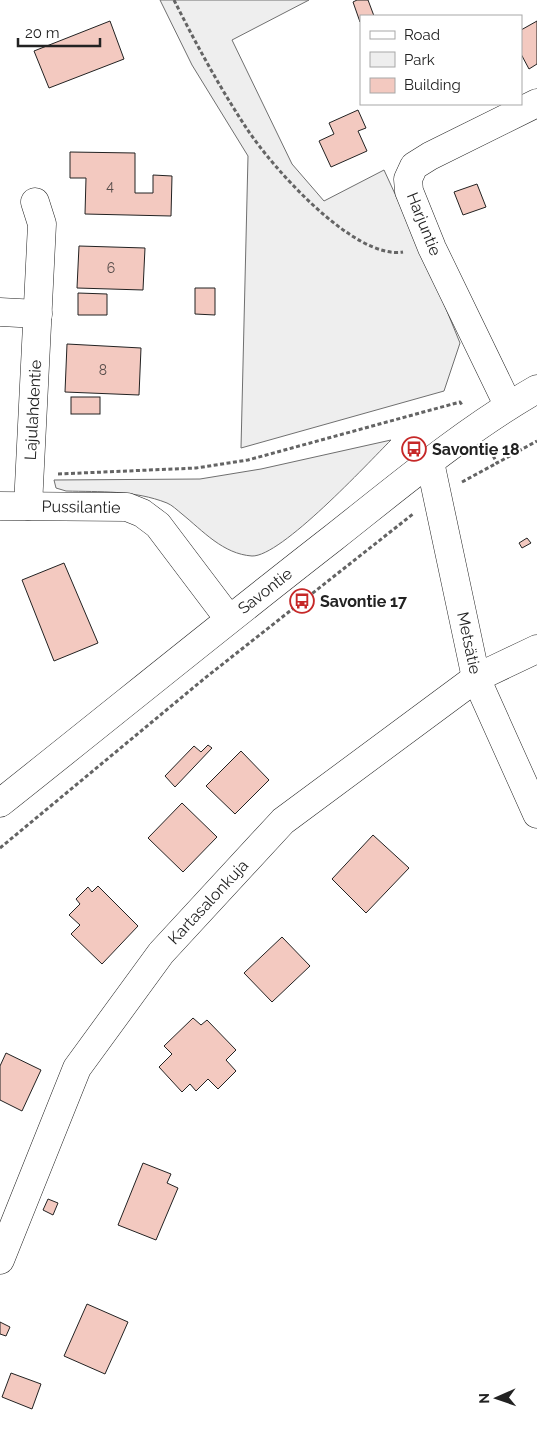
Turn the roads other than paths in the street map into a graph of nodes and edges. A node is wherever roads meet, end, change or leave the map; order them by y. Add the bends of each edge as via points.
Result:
1 (537, 104) edge
2 (35, 202) dead end
3 (0, 312) edge
4 (38, 314) junction
5 (537, 389) edge
6 (508, 405) junction
7 (430, 462) junction
8 (0, 506) edge
9 (28, 506) junction
10 (229, 619) junction
11 (537, 649) edge
12 (476, 678) junction
13 (0, 804) edge
14 (537, 814) edge
15 (0, 1260) edge

1 - 6 street, Harjuntie via 414,166 408,179 409,191 432,248
2 - 4 street, Lajulahdentie via 42,224
3 - 4 street
4 - 9 street, Lajulahdentie
5 - 6 street, Savontie
6 - 7 street, Savontie
7 - 10 street, Savontie
7 - 12 street, Metsätie
8 - 9 street, Pussilantie
9 - 10 street, Pussilantie via 127,507 142,513 158,525
10 - 13 street, Savontie
11 - 12 street, Kartasalonkuja
12 - 14 street, Metsätie
12 - 15 street, Kartasalonkuja via 283,821 161,953 77,1068

